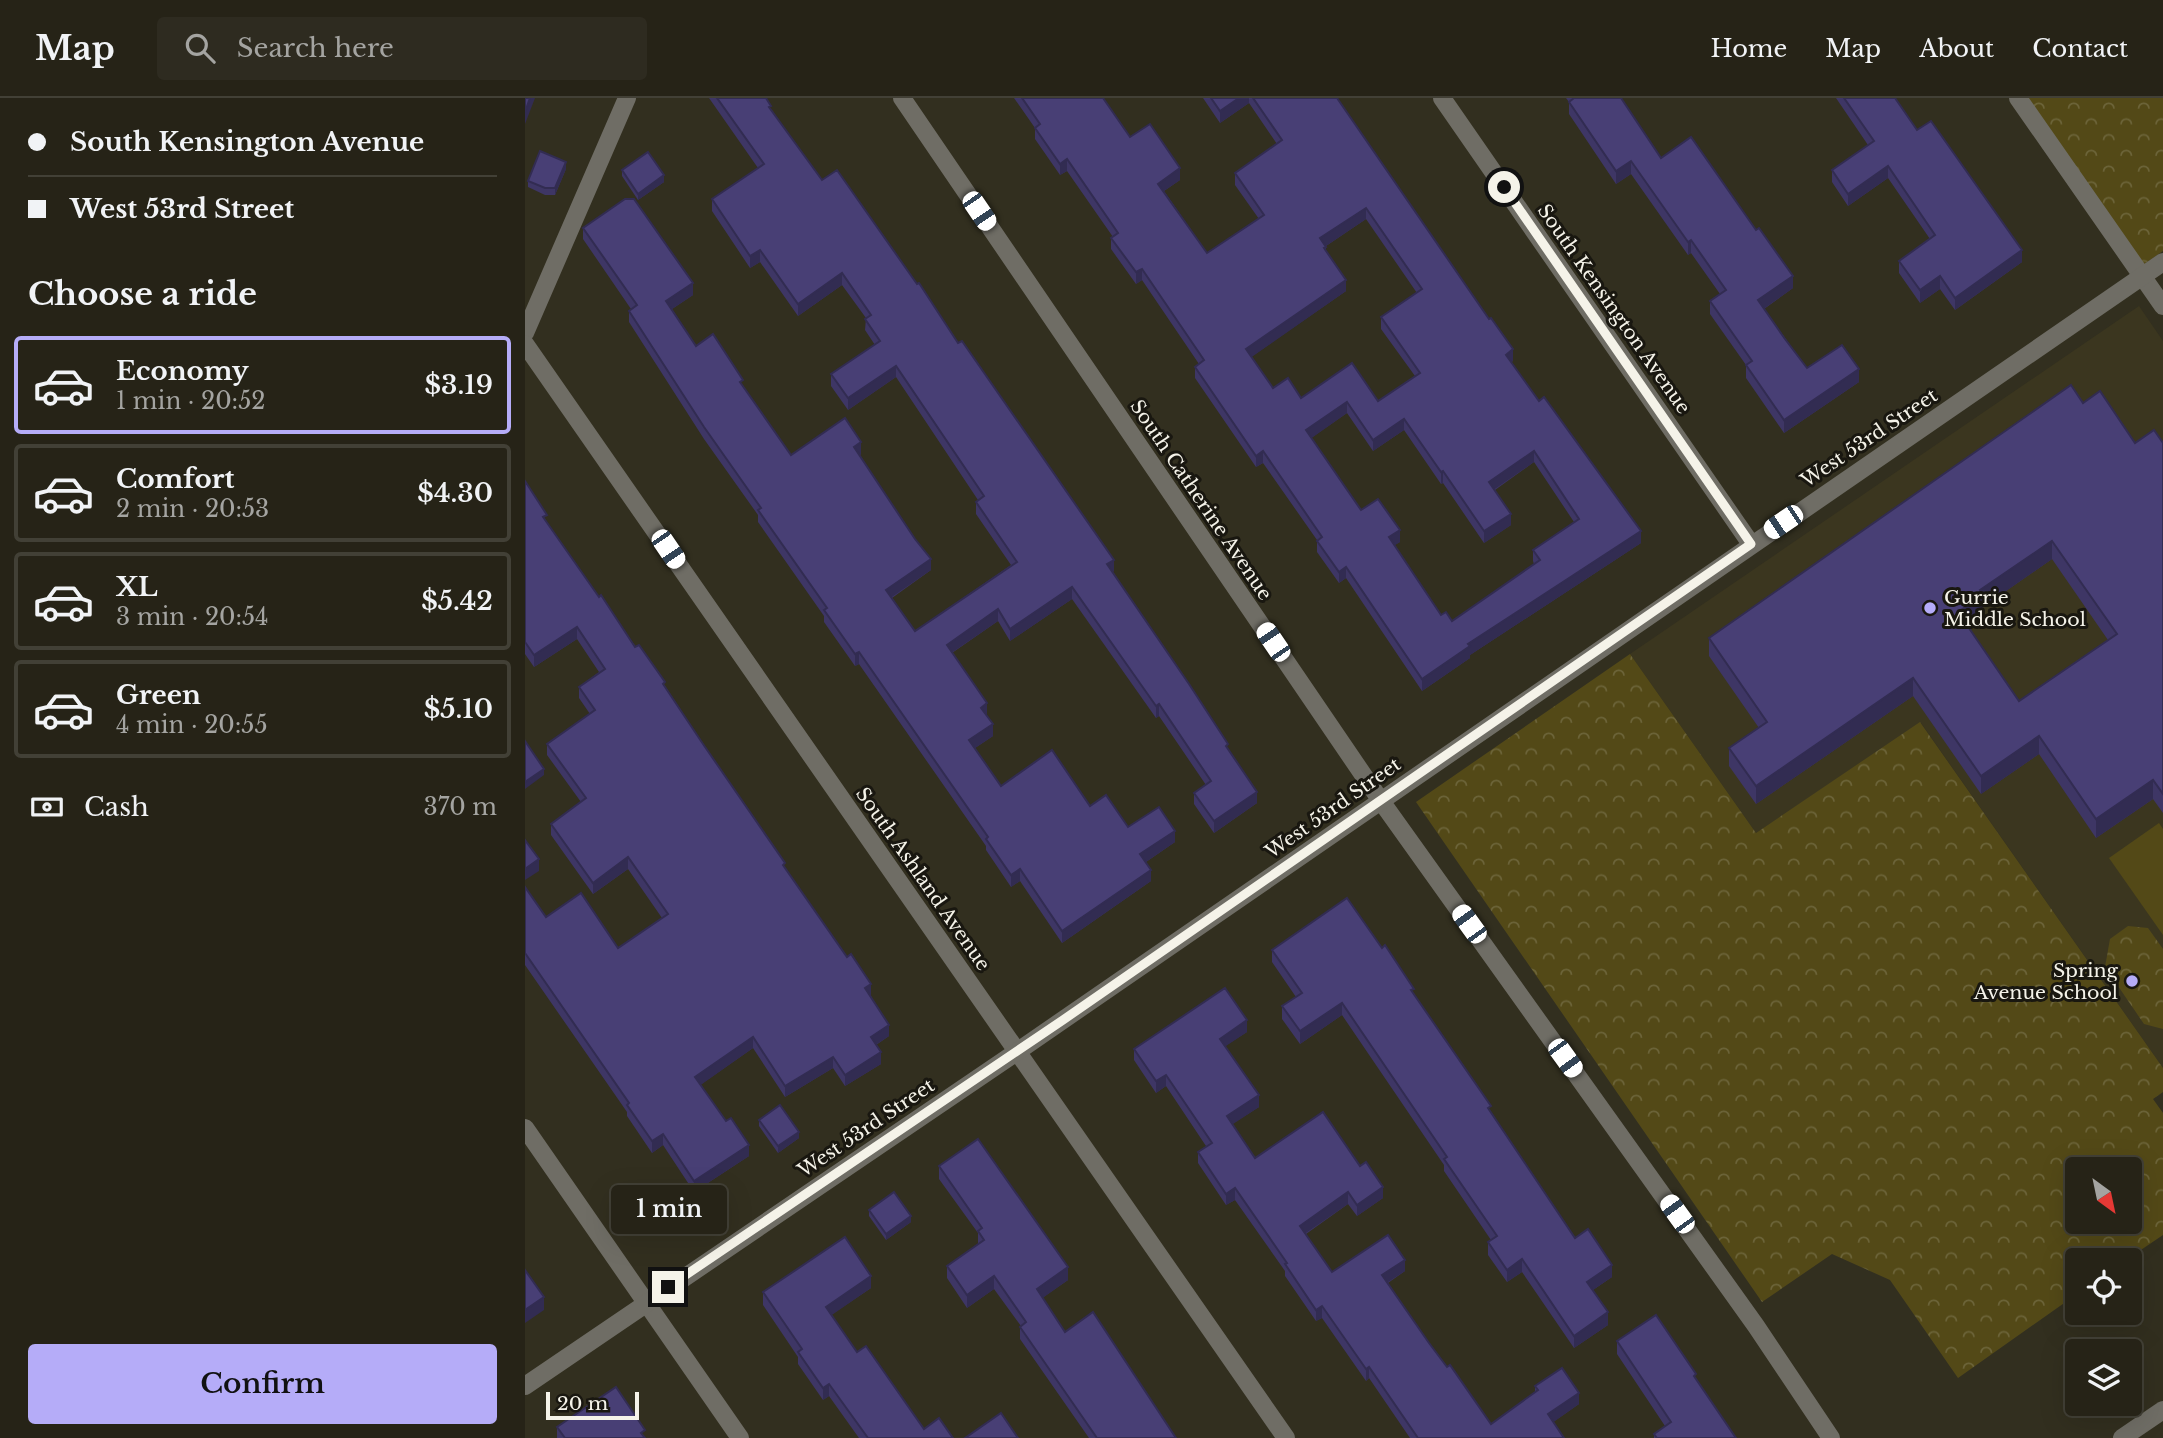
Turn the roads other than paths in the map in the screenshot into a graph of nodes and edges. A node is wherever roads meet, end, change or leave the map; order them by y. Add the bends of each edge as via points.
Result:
1 (627, 98) edge
2 (902, 98) edge
3 (1442, 98) edge
4 (2018, 98) edge
5 (2163, 262) edge
6 (2142, 276) junction
7 (2163, 306) edge
8 (525, 333) edge
9 (525, 344) edge
10 (1751, 544) junction
11 (1381, 801) junction
12 (1018, 1051) junction
13 (525, 1128) edge
14 (646, 1302) junction
15 (525, 1386) edge
16 (2163, 1410) edge
17 (740, 1438) edge
18 (1286, 1438) edge
19 (1831, 1438) edge
20 (2122, 1438) edge

1 - 8 street
2 - 11 street, South Catherine Avenue
3 - 10 street, South Kensington Avenue
4 - 6 street
5 - 6 street, West 53rd Street
6 - 7 street
6 - 10 street, West 53rd Street
9 - 12 street, South Ashland Avenue
10 - 11 street, West 53rd Street
11 - 12 street, West 53rd Street
11 - 19 street, South Catherine Avenue
12 - 14 street, West 53rd Street
12 - 18 street, South Ashland Avenue
13 - 14 street
14 - 15 street, West 53rd Street
14 - 17 street
16 - 20 street

